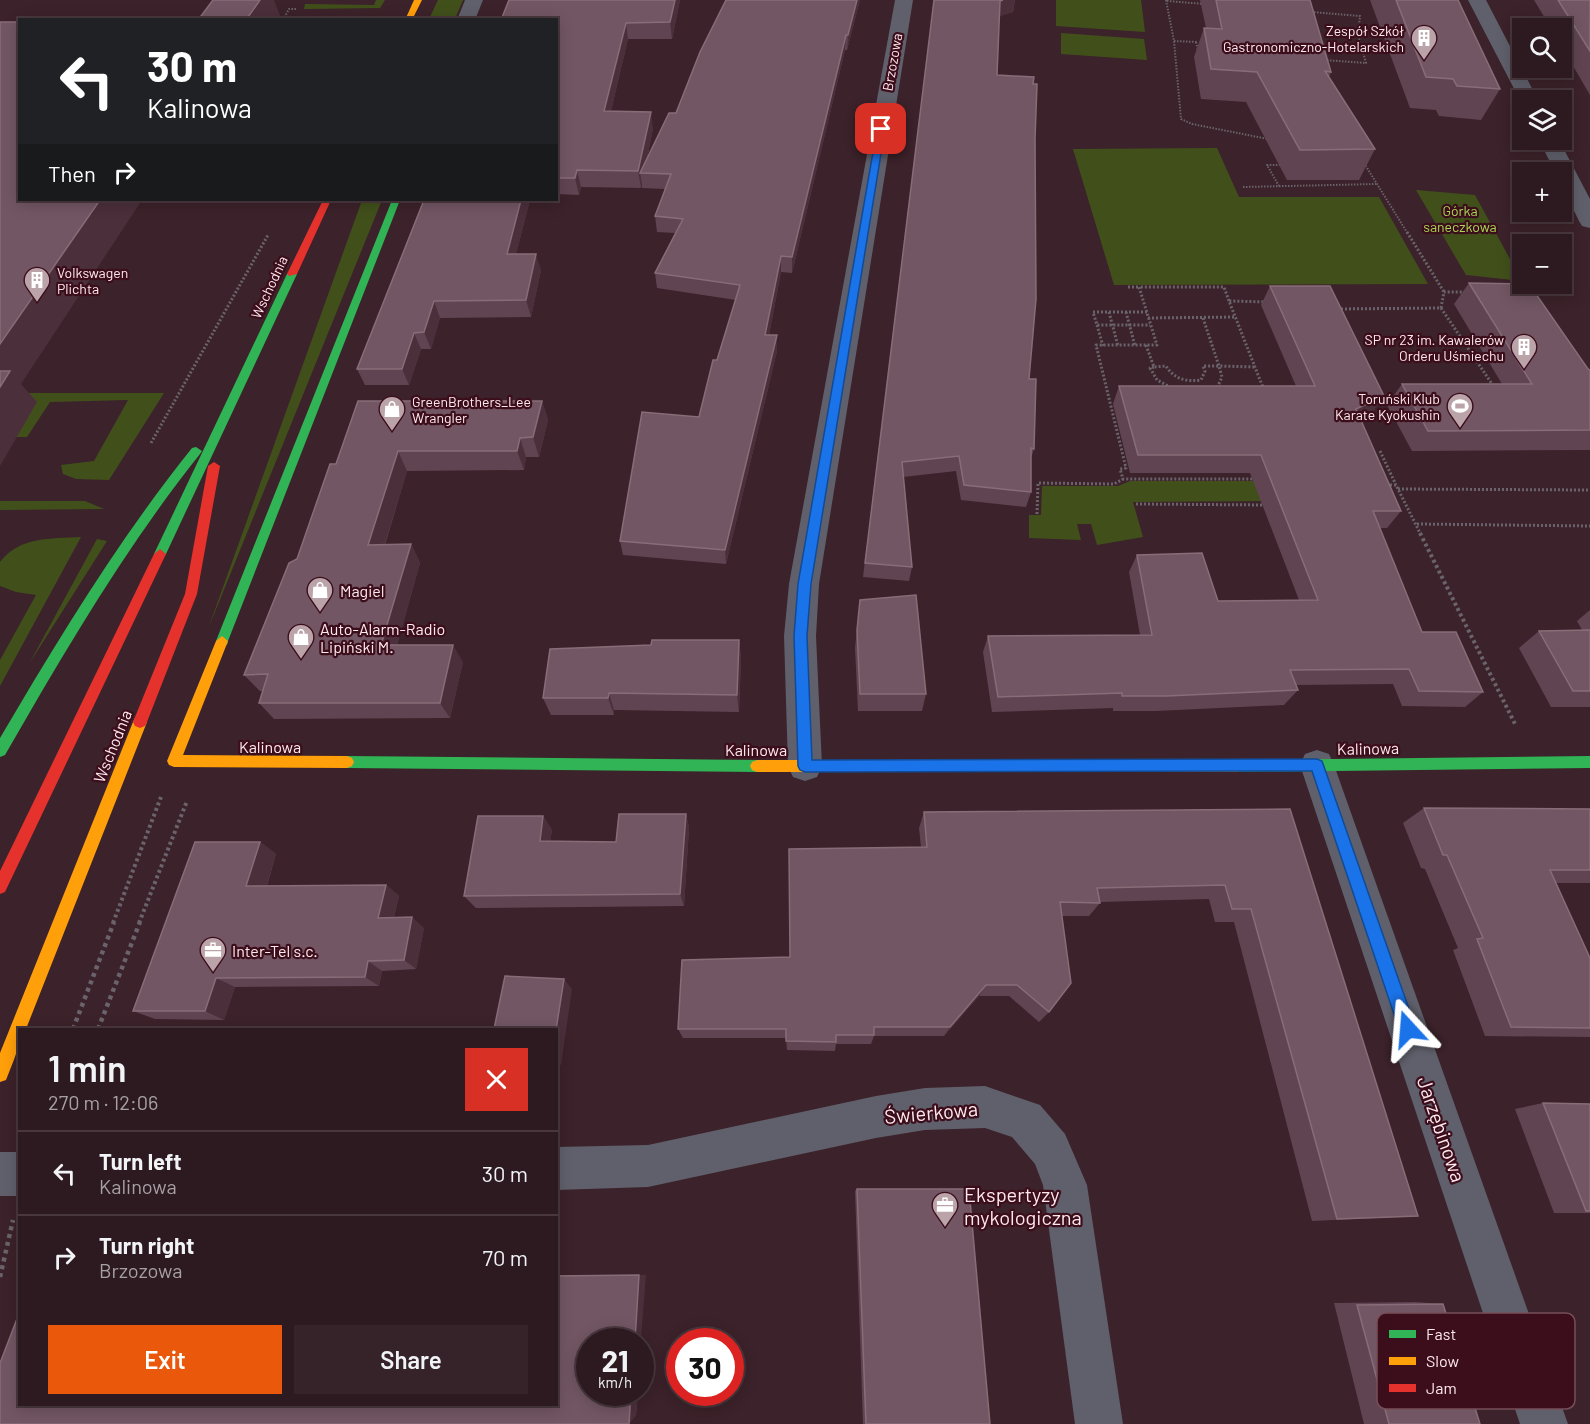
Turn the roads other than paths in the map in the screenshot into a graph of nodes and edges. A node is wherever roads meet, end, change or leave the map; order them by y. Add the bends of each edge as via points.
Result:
1 (418, 0) edge
2 (474, 0) edge
3 (904, 0) edge
4 (1478, 0) edge
5 (409, 18) edge
6 (467, 18) edge
7 (1524, 90) edge
8 (1554, 150) edge
9 (327, 201) edge
10 (396, 201) edge
11 (1590, 221) edge
12 (222, 420) junction
13 (0, 751) edge
14 (1590, 762) edge
15 (1317, 765) junction
16 (805, 766) junction
17 (21, 847) junction
18 (0, 887) edge
19 (0, 906) edge
20 (18, 1028) edge
21 (18, 1029) edge
22 (0, 1074) edge
23 (558, 1169) edge
24 (0, 1174) edge
25 (17, 1194) edge
26 (1506, 1313) edge
27 (1539, 1409) edge
28 (1099, 1424) edge
29 (1544, 1424) edge

1 - 5 street
2 - 6 street
3 - 16 street, Brzozowa via 804,584 800,636
4 - 7 street
8 - 11 street
9 - 12 street, Wschodnia
10 - 16 street, Kalinowa via 174,761
12 - 13 street, Wschodnia via 158,494 124,544
12 - 17 street, Wschodnia
12 - 20 street, Wschodnia via 191,594
14 - 15 street, Kalinowa
15 - 16 street, Kalinowa
15 - 26 street, Jarzębinowa
17 - 18 street, Wschodnia
17 - 19 street, Wschodnia
21 - 22 street, Wschodnia
23 - 28 street, Świerkowa via 648,1166 925,1109 985,1107 1025,1120 1050,1149 1065,1185
24 - 25 street
27 - 29 street, Jarzębinowa

